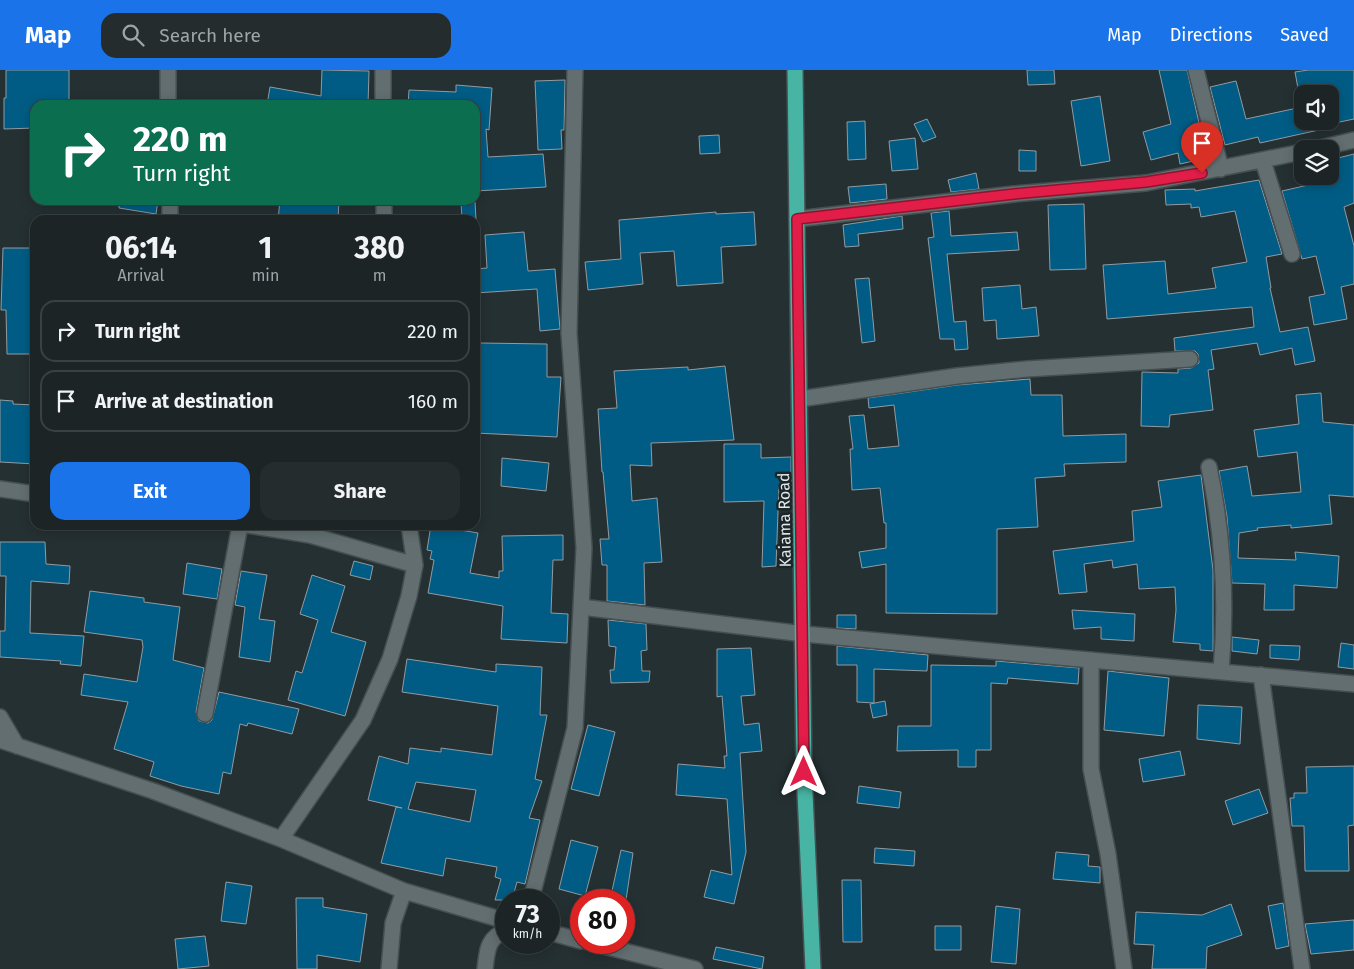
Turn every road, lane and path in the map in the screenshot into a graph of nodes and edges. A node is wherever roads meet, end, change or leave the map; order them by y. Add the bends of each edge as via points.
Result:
1 (168, 70) edge
2 (383, 70) edge
3 (575, 70) edge
4 (795, 70) edge
5 (1196, 70) edge
6 (168, 100) edge
7 (383, 100) edge
8 (1354, 140) edge
9 (1339, 144) edge
10 (1294, 154) edge
11 (1263, 161) junction
12 (1221, 169) junction
13 (797, 219) junction
14 (1292, 254) dead end
15 (1190, 358) dead end
16 (800, 399) junction
17 (1209, 467) dead end
18 (0, 489) edge
19 (30, 493) edge
20 (239, 530) edge
21 (279, 530) edge
22 (410, 530) edge
23 (415, 565) junction
24 (581, 607) junction
25 (804, 634) junction
26 (1091, 660) junction
27 (1221, 671) junction
28 (1261, 675) junction
29 (1354, 684) edge
30 (205, 714) dead end
31 (0, 717) edge
32 (0, 740) edge
33 (17, 746) junction
34 (280, 839) junction
35 (534, 889) edge
36 (404, 891) junction
37 (495, 917) edge
38 (495, 937) edge
39 (635, 954) edge
40 (389, 969) edge
41 (485, 969) edge
42 (695, 969) edge
43 (813, 969) edge
44 (1124, 969) edge
45 (1302, 969) edge

1 - 6 street
2 - 7 street
3 - 24 street via 568,333 584,548
4 - 13 highway, Kaiama Road
5 - 12 street
8 - 9 street
10 - 11 street
11 - 12 street
11 - 14 street
12 - 13 street via 1146,182
13 - 16 highway, Kaiama Road
15 - 16 street via 956,376
16 - 25 highway, Kaiama Road
17 - 27 street via 1220,525
18 - 19 street
20 - 30 street
21 - 23 street via 310,535
22 - 23 street
23 - 34 street via 390,659 363,720
24 - 25 street
24 - 35 street via 575,728
25 - 26 street
25 - 43 highway, Kaiama Road via 804,772
26 - 27 street
26 - 44 street via 1091,769 1108,854
27 - 28 street
28 - 29 street
28 - 45 street
31 - 33 street
32 - 33 street
33 - 34 street
34 - 36 street
36 - 37 street
36 - 40 street via 393,923
38 - 41 street via 487,950
39 - 42 street

